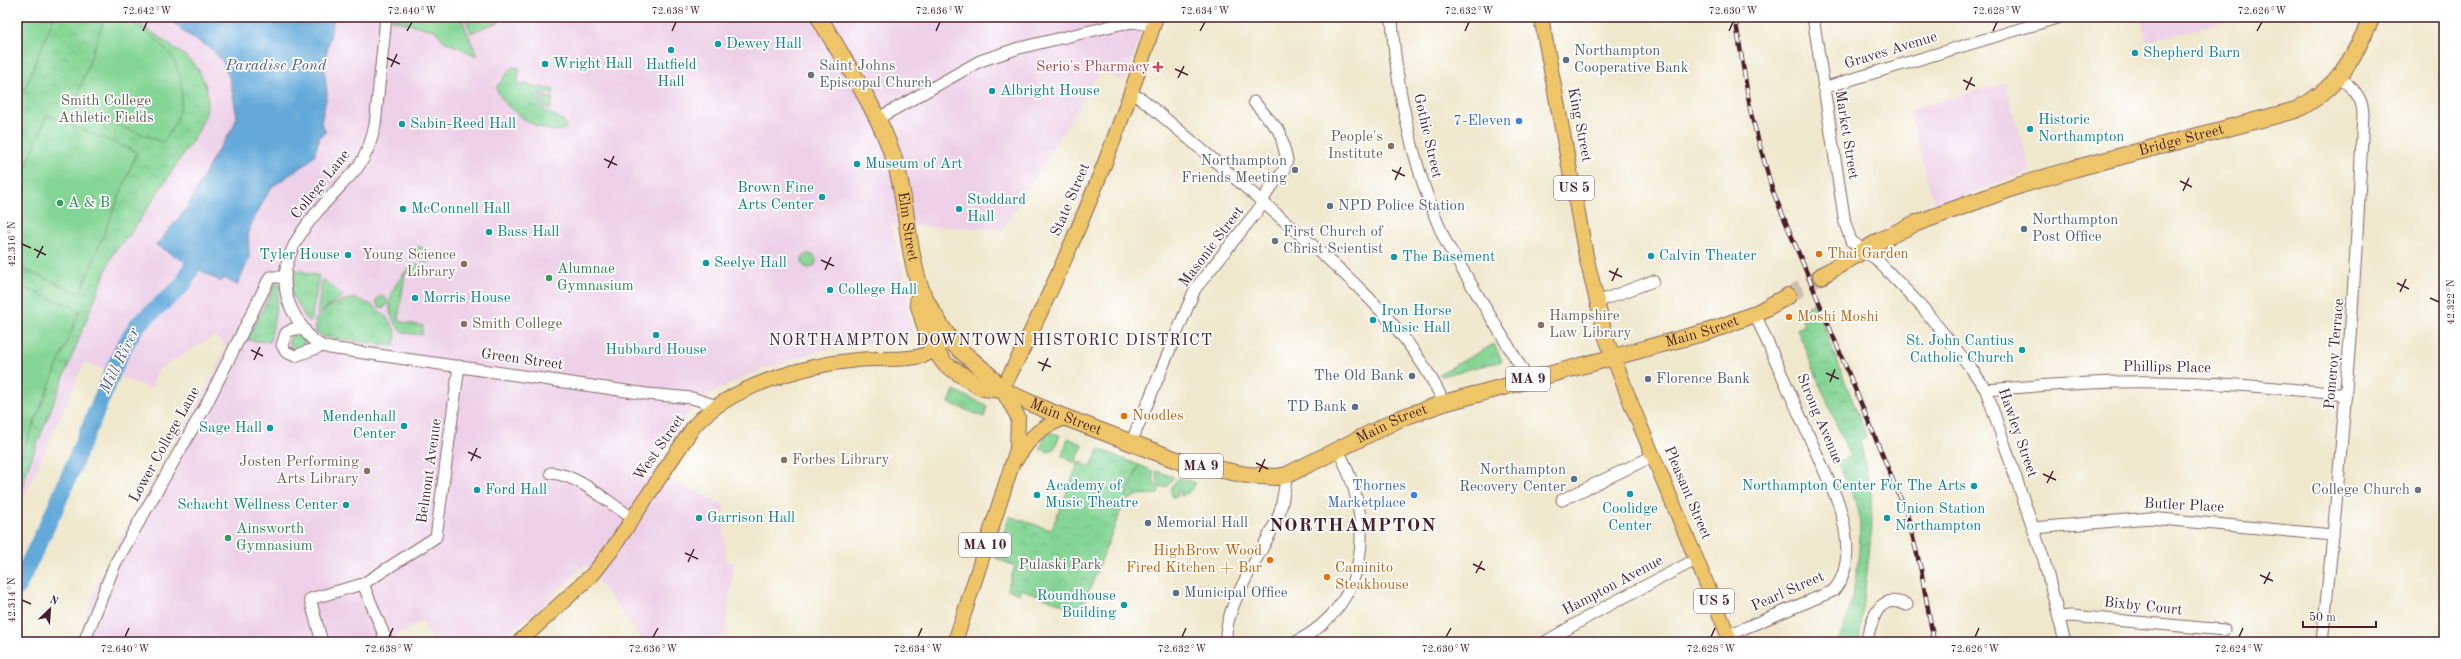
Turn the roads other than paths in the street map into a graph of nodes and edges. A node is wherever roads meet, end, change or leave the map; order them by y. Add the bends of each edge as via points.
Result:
1 (386, 17) edge
2 (819, 17) edge
3 (1392, 17) edge
4 (1541, 17) edge
5 (1814, 17) edge
6 (2060, 17) edge
7 (2372, 17) edge
8 (1155, 21) edge
9 (2339, 78) junction
10 (1823, 88) junction
11 (1131, 94) junction
12 (1254, 102) dead end
13 (877, 119) junction
14 (1263, 202) junction
15 (1863, 251) junction
16 (284, 276) junction
17 (1821, 276) tunnel mouth
18 (1652, 281) dead end
19 (920, 287) junction
20 (1788, 296) tunnel mouth
21 (1597, 302) junction
22 (1755, 314) junction
23 (304, 329) junction
24 (949, 338) junction
25 (322, 346) junction
26 (934, 351) junction
27 (1612, 357) junction
28 (459, 366) junction
29 (1528, 379) junction
30 (1002, 390) junction
31 (1986, 390) junction
32 (2346, 395) junction
33 (1444, 403) junction
34 (717, 406) junction
35 (1065, 418) junction
36 (1131, 443) junction
37 (1338, 450) junction
38 (1653, 456) junction
39 (1012, 467) junction
40 (551, 473) dead end
41 (1286, 475) junction
42 (1562, 500) dead end
43 (633, 518) junction
44 (2033, 528) junction
45 (2333, 535) junction
46 (1697, 559) junction
47 (363, 584) junction
48 (1838, 585) joint
49 (1907, 605) dead end
50 (2060, 617) junction
51 (2224, 630) dead end
52 (1729, 638) edge
53 (1303, 640) edge
54 (84, 642) edge
55 (322, 642) edge
56 (387, 642) edge
57 (519, 642) edge
58 (955, 642) edge
59 (1226, 642) edge
60 (1545, 642) edge
61 (1866, 642) edge
62 (2066, 642) edge
63 (2322, 642) edge

1 - 16 street, College Lane via 375,125 371,141 358,166 322,205 300,234 291,250
2 - 13 highway, Elm Street
3 - 29 street, Gothic Street via 1397,68 1420,176 1437,224
4 - 21 main road, King Street / US 5
5 - 10 street, Market Street
6 - 10 street, Graves Avenue
7 - 9 highway, Bridge Street via 2351,63
8 - 11 main road, State Street
8 - 13 street via 1124,23 1006,52 968,68
9 - 15 highway, Bridge Street via 2316,99 2289,113 2021,185 1914,224
9 - 32 street, Pomeroy Terrace via 2355,90 2363,113 2357,263
10 - 15 street, Market Street via 1845,223 1851,241
11 - 14 street via 1142,99
11 - 30 main road, State Street via 1092,197
12 - 14 street, Masonic Street via 1280,132 1287,160 1283,172
13 - 19 highway, Elm Street via 897,170
14 - 33 street via 1312,244 1386,317 1434,380
14 - 36 street, Masonic Street via 1195,289
15 - 17 highway
15 - 31 street, Hawley Street via 1876,259 1927,312
16 - 23 street via 286,300
16 - 54 street, Lower College Lane via 276,275 269,279 206,405 115,564
18 - 21 street
19 - 24 highway, Elm Street
19 - 26 highway, Elm Street via 918,303 922,323
20 - 22 highway, Main Street / MA 9
21 - 27 main road, King Street / US 5
22 - 27 highway, Main Street / MA 9 via 1710,331
22 - 48 street, Strong Avenue via 1786,380 1843,517 1846,562
23 - 25 street via 314,342
23 - 25 street, Green Street via 293,329 286,333 282,345 286,352 295,356
24 - 26 main road, West Street
24 - 30 highway, Main Street via 972,361 990,374
25 - 28 street, Green Street
26 - 30 highway, Main Street via 945,364 983,388
26 - 34 main road, West Street via 920,356 834,362 792,372 769,380
27 - 29 highway, Main Street / MA 9
27 - 38 main road, Pleasant Street / US 5
28 - 34 street, Green Street via 647,394 692,398
28 - 47 street, Belmont Avenue via 436,537
29 - 33 highway, Main Street / MA 9
30 - 35 highway, Main Street
30 - 39 main road, MA 10 via 1019,423 1017,449
31 - 32 street, Phillips Place via 2109,382 2159,382 2238,385
31 - 44 street, Hawley Street
32 - 45 street, Pomeroy Terrace
33 - 37 highway, Main Street / MA 9 via 1402,418
34 - 43 main road, West Street via 694,426
35 - 36 highway, Main Street / MA 9
35 - 39 main road, MA 10 via 1036,432
36 - 41 highway, Main Street / MA 9 via 1182,462 1219,471 1259,476
37 - 41 highway, Main Street / MA 9
37 - 53 street via 1352,475 1358,508 1361,530 1357,572 1350,591 1340,605 1321,626
38 - 42 street
38 - 46 main road, Pleasant Street / US 5
39 - 58 main road, MA 10
40 - 43 street via 562,474 577,482
41 - 59 street via 1280,512 1232,611
43 - 57 main road, West Street via 593,574
44 - 45 street, Butler Place via 2150,518
44 - 50 street, Hawley Street
45 - 63 street, Pomeroy Terrace
46 - 52 main road, Pleasant Street / US 5
46 - 60 street, Hampton Avenue via 1603,608
47 - 55 street, Belmont Avenue via 310,599
47 - 56 street
48 - 52 street, Pearl Street via 1827,595
49 - 61 street via 1897,602 1881,606 1872,618
50 - 51 street, Bixby Court
50 - 62 street, Hawley Street

